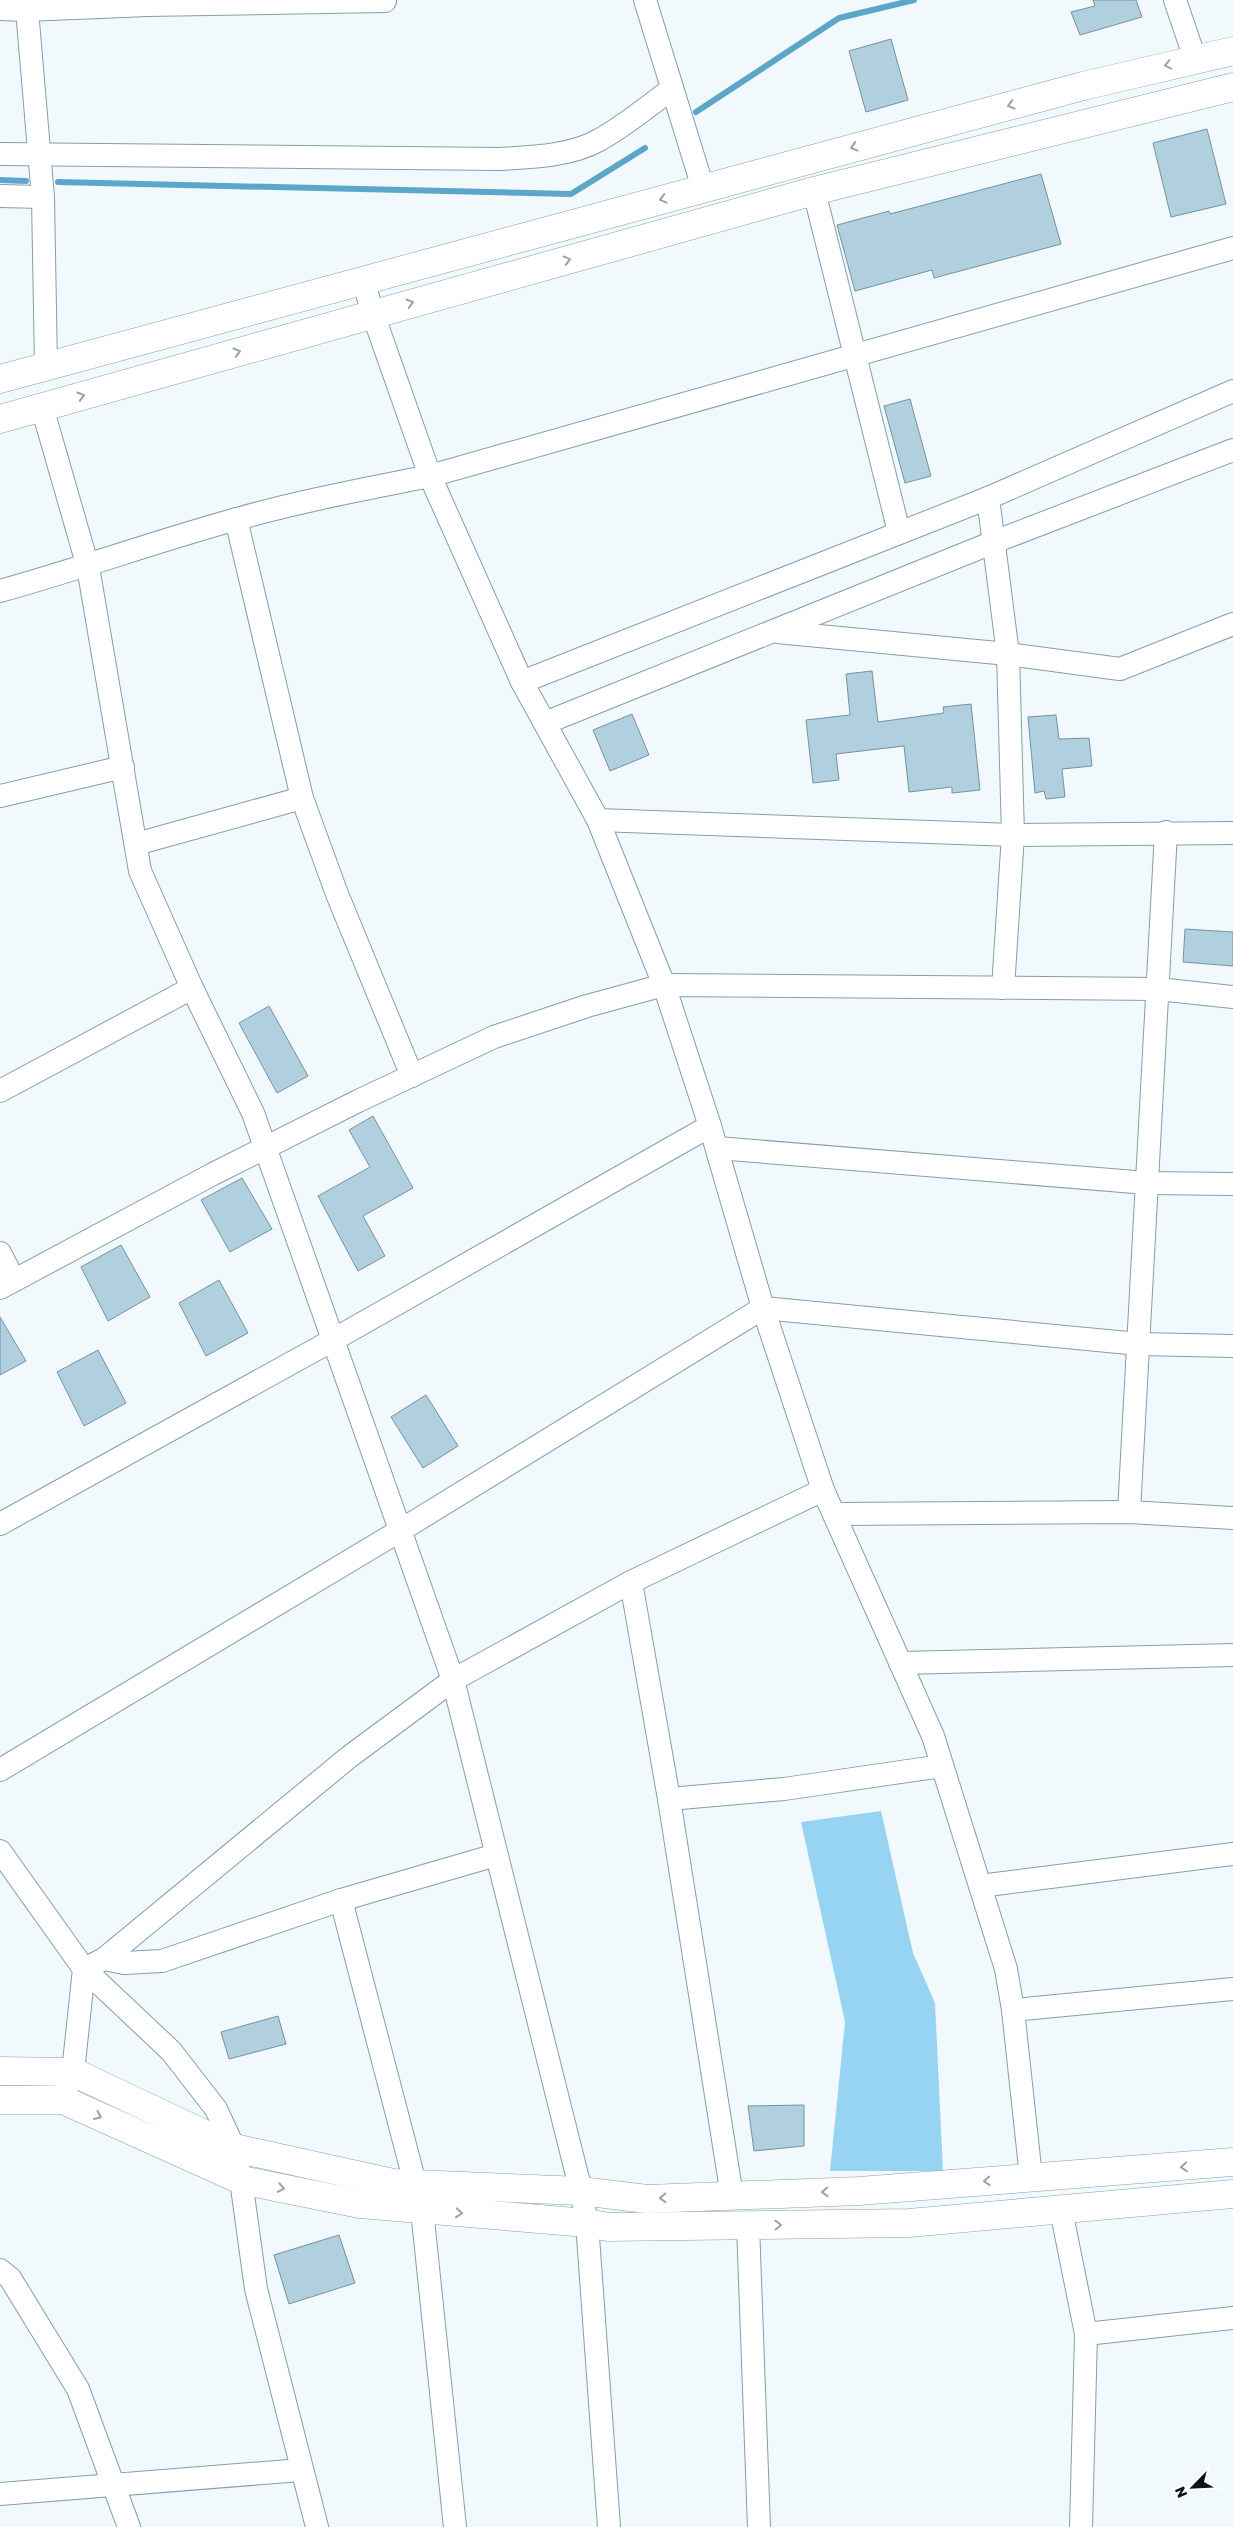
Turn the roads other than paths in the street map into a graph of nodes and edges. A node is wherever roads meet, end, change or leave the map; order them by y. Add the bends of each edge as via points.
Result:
1 (645, 0) edge
2 (1175, 0) edge
3 (385, 1) edge
4 (147, 2) edge
5 (0, 9) edge
6 (27, 10) junction
7 (1233, 51) edge
8 (1195, 59) junction
9 (672, 89) junction
10 (1232, 93) edge
11 (0, 154) edge
12 (40, 154) junction
13 (703, 188) junction
14 (814, 191) junction
15 (0, 196) edge
16 (43, 197) junction
17 (1233, 248) edge
18 (363, 280) junction
19 (373, 314) junction
20 (854, 356) junction
21 (46, 366) junction
22 (0, 379) edge
23 (1233, 391) edge
24 (42, 408) junction
25 (0, 419) edge
26 (1233, 450) edge
27 (430, 476) junction
28 (988, 498) junction
29 (236, 519) junction
30 (899, 532) junction
31 (994, 542) junction
32 (88, 566) junction
33 (0, 591) edge
34 (1233, 624) edge
35 (773, 632) junction
36 (1008, 654) junction
37 (522, 682) junction
38 (545, 723) junction
39 (123, 767) junction
40 (0, 796) edge
41 (302, 798) junction
42 (598, 820) junction
43 (1166, 832) junction
44 (1233, 833) edge
45 (1013, 835) junction
46 (136, 844) junction
47 (664, 984) junction
48 (192, 988) junction
49 (1003, 988) junction
50 (1158, 989) junction
51 (1233, 997) edge
52 (412, 1076) junction
53 (0, 1092) edge
54 (710, 1126) junction
55 (265, 1148) junction
56 (717, 1148) junction
57 (1147, 1183) junction
58 (1233, 1184) edge
59 (0, 1253) edge
60 (7, 1284) edge
61 (763, 1308) junction
62 (333, 1340) junction
63 (1139, 1344) junction
64 (1233, 1346) edge
65 (823, 1490) junction
66 (1130, 1512) junction
67 (834, 1514) junction
68 (1233, 1518) edge
69 (0, 1524) edge
70 (400, 1530) junction
71 (631, 1582) junction
72 (1233, 1655) edge
73 (900, 1663) junction
74 (454, 1680) junction
75 (942, 1766) junction
76 (0, 1770) edge
77 (669, 1800) junction
78 (0, 1851) edge
79 (1233, 1854) edge
80 (496, 1855) junction
81 (980, 1886) junction
82 (341, 1900) junction
83 (104, 1958) junction
84 (84, 1969) junction
85 (1233, 1989) edge
86 (1013, 2010) junction
87 (0, 2071) edge
88 (73, 2072) junction
89 (0, 2100) edge
90 (63, 2100) junction
91 (234, 2148) junction
92 (1233, 2162) edge
93 (1031, 2177) junction
94 (241, 2180) junction
95 (581, 2191) junction
96 (1233, 2194) edge
97 (732, 2196) junction
98 (418, 2197) junction
99 (1060, 2210) junction
100 (587, 2223) junction
101 (748, 2225) junction
102 (0, 2270) edge
103 (1233, 2318) edge
104 (1086, 2334) junction
105 (301, 2470) junction
106 (115, 2485) junction
107 (0, 2494) edge
108 (129, 2527) edge
109 (317, 2527) edge
110 (455, 2527) edge
111 (609, 2527) edge
112 (759, 2527) edge
113 (1081, 2527) edge

1 - 9 street
2 - 8 street
3 - 4 street
4 - 6 street
5 - 6 street
6 - 12 street
7 - 8 main road
8 -> 13 main road
9 - 12 street via 598,141 530,157
9 - 13 street
10 - 14 main road
11 - 12 street
12 - 16 street
13 -> 18 main road
19 -> 14 main road
14 - 20 street
15 - 16 street
16 - 21 street
17 - 20 street
18 - 19 street
18 - 21 main road
24 -> 19 main road
19 - 27 street
20 - 27 street
20 - 30 street
21 - 22 main road
23 - 28 street
24 - 25 main road
24 - 32 street
26 - 31 street
27 - 29 street
27 - 37 street
28 - 30 street
28 - 31 street
29 - 32 street
29 - 41 street
30 - 37 street
31 - 35 street
31 - 36 street
32 - 33 street
32 - 39 street
34 - 36 street via 1120,668
35 - 36 street
35 - 38 street
36 - 45 street
37 - 38 street
38 - 42 street
39 - 40 street
39 - 46 street
41 - 46 street
41 - 52 street via 337,894
42 - 45 street
42 - 47 street
43 - 44 street
43 - 45 street
43 - 50 street
45 - 49 street
46 - 48 street via 140,871
47 - 49 street
47 - 52 street via 494,1037
47 - 54 street
48 - 53 street
48 - 55 street via 253,1113
49 - 50 street
50 - 51 street
50 - 57 street
52 - 55 street
54 - 56 street
54 - 62 street
55 - 60 street
55 - 62 street
56 - 57 street
56 - 61 street
57 - 58 street
57 - 63 street
59 - 60 street
61 - 63 street
61 - 65 street
61 - 70 street
62 - 69 street
62 - 70 street
63 - 64 street
63 - 66 street
65 - 67 street
65 - 71 street
66 - 67 street
66 - 68 street
67 - 73 street
70 - 74 street
70 - 76 street
71 - 74 street
71 - 77 street
72 - 73 street
73 - 75 street via 933,1736
74 - 80 street
74 - 83 street via 349,1757
75 - 77 street via 784,1789
75 - 81 street
77 - 97 street
78 - 84 street
79 - 81 street
80 - 82 street
80 - 95 street
81 - 86 street via 1006,1969
82 - 83 street via 162,1961 124,1963
82 - 98 street
83 - 84 street
84 - 88 street
84 - 91 street via 171,2051 216,2109
85 - 86 street
86 - 93 street
87 - 88 main road
88 - 90 street
88 - 91 main road
89 - 90 main road
90 -> 94 main road
91 - 94 street
91 - 98 main road via 394,2183
92 -> 93 main road
93 -> 97 main road via 858,2191
94 -> 98 main road via 360,2204
94 - 105 street via 256,2289
97 -> 95 main road via 646,2199
95 - 98 main road
95 - 100 street
96 - 99 main road
98 -> 100 main road
98 - 110 street
101 -> 99 main road via 909,2223
99 - 104 street
100 - 101 main road via 608,2227
100 - 111 street
101 - 112 street
102 - 106 street via 10,2278 78,2388
103 - 104 street
104 - 113 street
105 - 106 street
105 - 109 street
106 - 107 street
106 - 108 street

